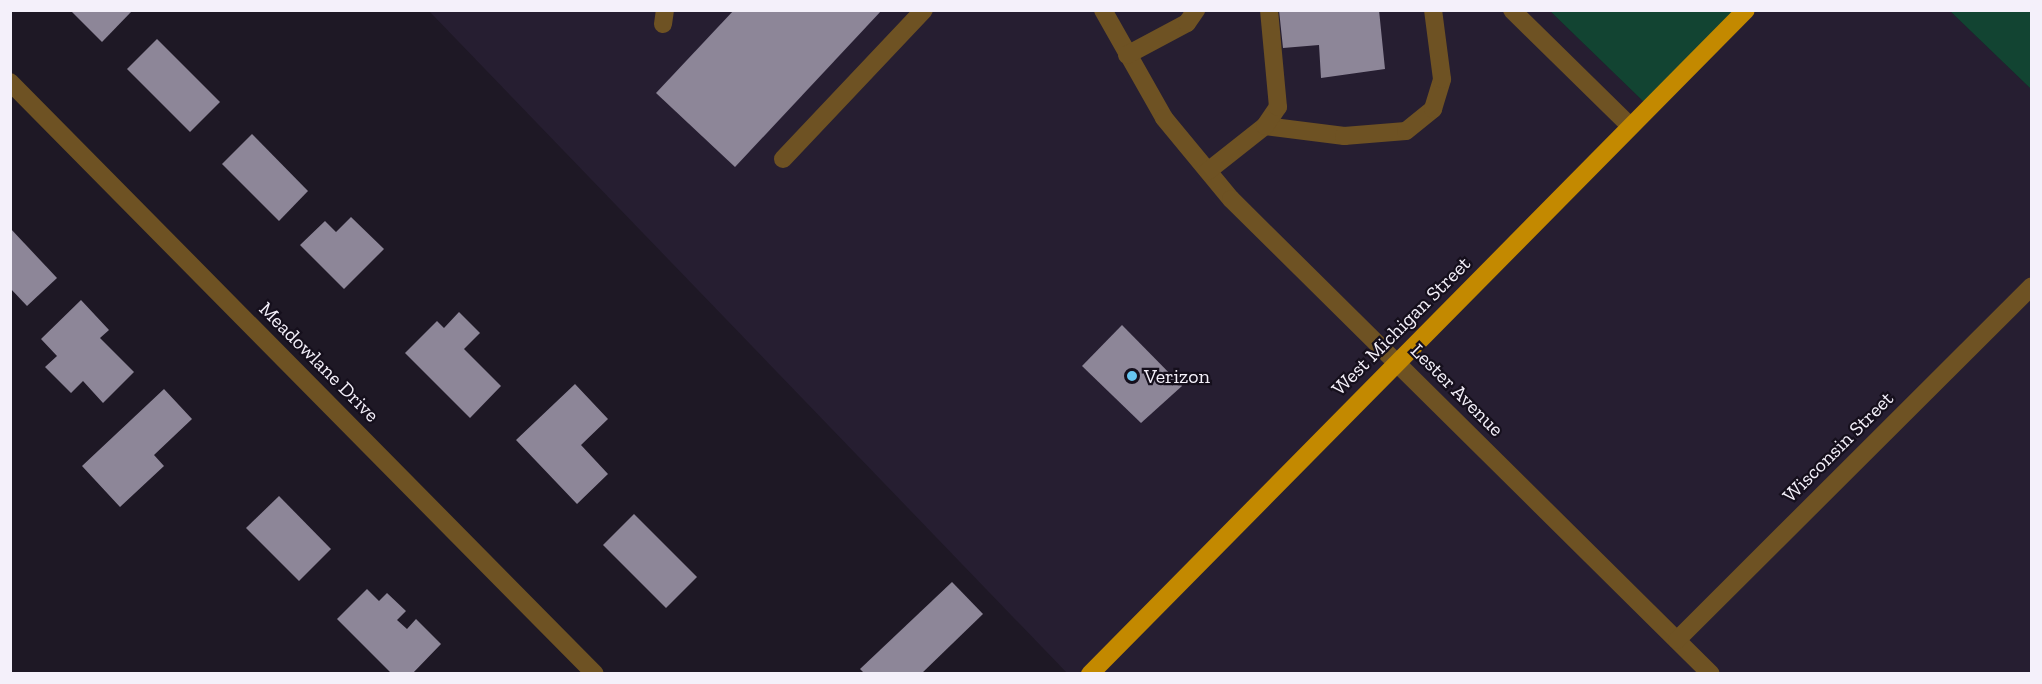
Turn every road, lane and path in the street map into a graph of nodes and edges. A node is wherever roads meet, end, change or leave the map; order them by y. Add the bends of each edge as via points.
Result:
1 (924, 10) edge
2 (1103, 10) edge
3 (1196, 10) edge
4 (1269, 10) edge
5 (1433, 10) edge
6 (1512, 10) edge
7 (1746, 10) edge
8 (1127, 55) junction
9 (10, 82) edge
10 (1265, 126) junction
11 (1630, 126) junction
12 (783, 159) dead end
13 (1208, 171) junction
14 (2031, 286) edge
15 (1397, 362) junction
16 (1677, 640) junction
17 (595, 674) edge
18 (1090, 674) edge
19 (1711, 674) edge

1 - 12 street
2 - 8 street, Lester Avenue
3 - 8 street via 1188,23
4 - 10 street via 1278,107
5 - 10 street via 1442,79 1433,109 1406,131 1344,136
6 - 11 street
7 - 11 main road, West Michigan Street
8 - 13 street, Lester Avenue via 1164,118
9 - 17 street, Meadowlane Drive
10 - 13 street
11 - 15 main road, West Michigan Street
13 - 15 street, Lester Avenue
14 - 16 street, Wisconsin Street
15 - 16 street, Lester Avenue
15 - 18 main road, West Michigan Street
16 - 19 street, Lester Avenue

